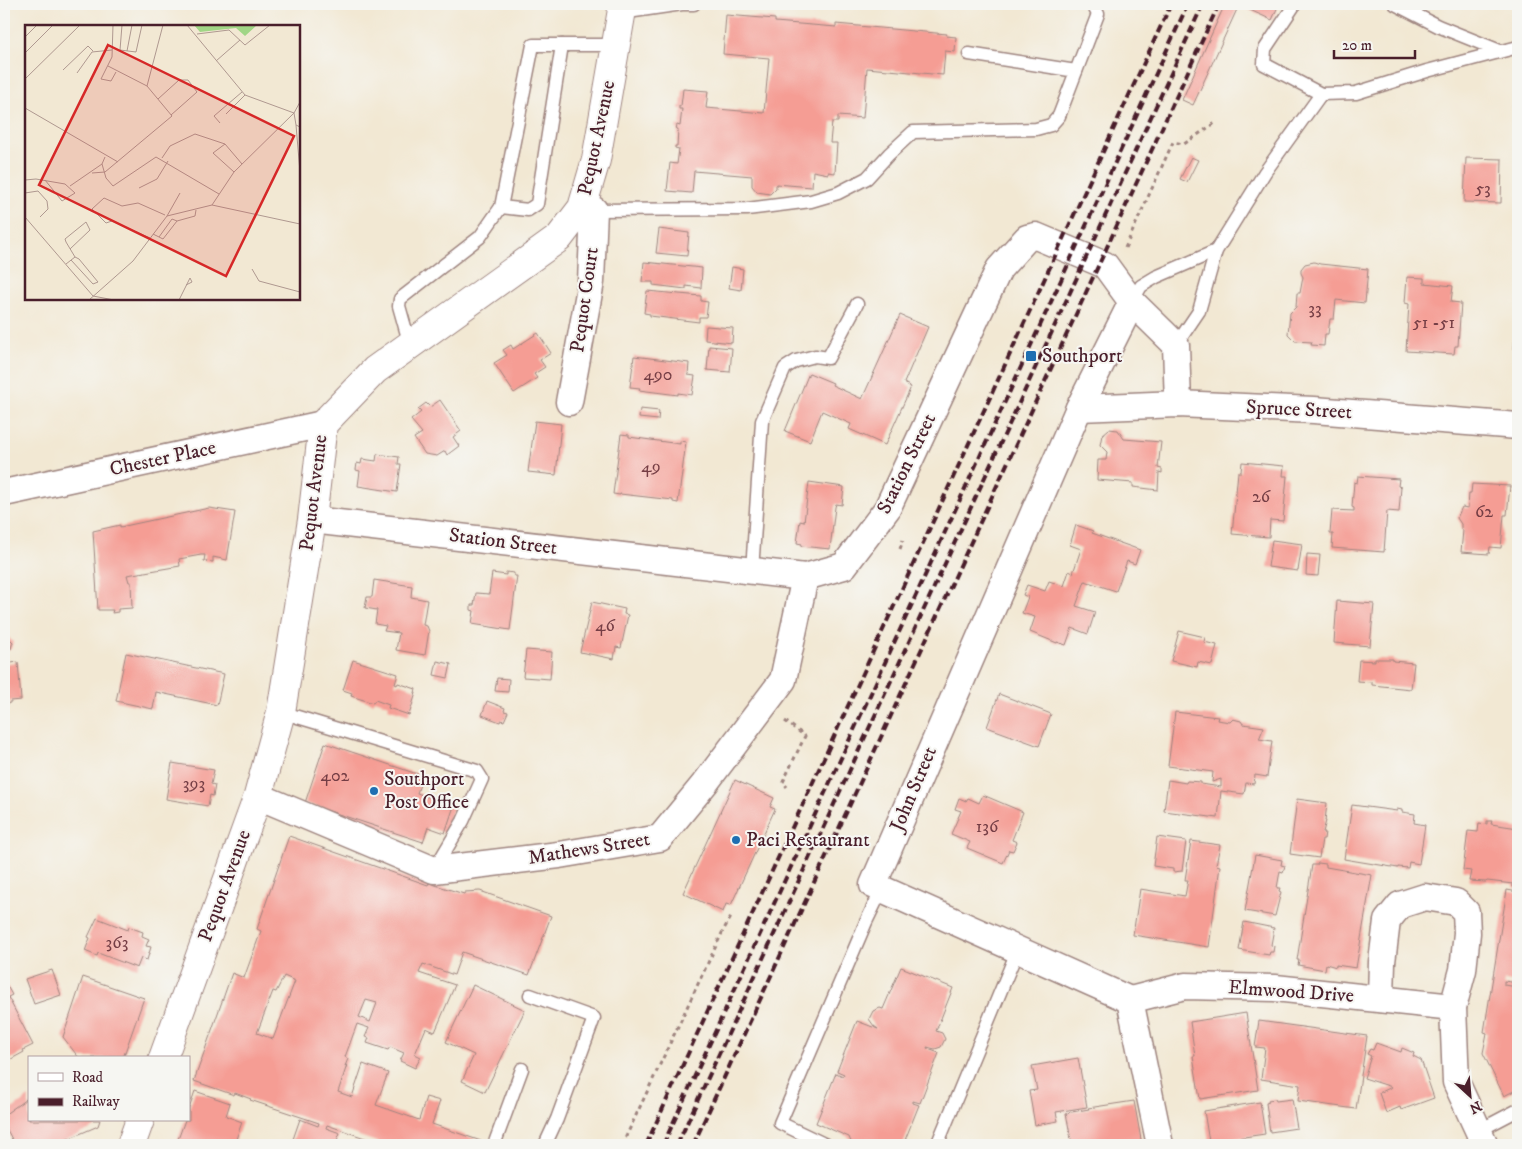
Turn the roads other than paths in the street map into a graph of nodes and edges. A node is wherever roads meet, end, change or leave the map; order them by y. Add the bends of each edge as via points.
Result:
1 (694, 4) edge
2 (1092, 4) edge
3 (1295, 4) edge
4 (1395, 4) edge
5 (622, 8) edge
6 (562, 45) junction
7 (616, 45) junction
8 (1518, 47) edge
9 (1500, 51) junction
10 (969, 54) dead end
11 (1076, 71) junction
12 (1321, 94) junction
13 (501, 206) junction
14 (588, 209) junction
15 (1216, 251) junction
16 (1132, 302) junction
17 (857, 304) dead end
18 (410, 345) junction
19 (1176, 345) junction
20 (569, 402) dead end
21 (1178, 404) junction
22 (1079, 408) junction
23 (323, 424) junction
24 (1518, 426) edge
25 (4, 493) edge
26 (312, 520) junction
27 (752, 571) junction
28 (805, 577) junction
29 (281, 712) junction
30 (258, 796) junction
31 (434, 870) junction
32 (882, 889) junction
33 (1018, 950) junction
34 (530, 995) dead end
35 (1381, 999) junction
36 (1130, 1000) junction
37 (1453, 1007) junction
38 (164, 1056) edge
39 (522, 1069) dead end
40 (1518, 1110) edge
41 (139, 1122) edge
42 (1481, 1138) edge
43 (131, 1145) edge
44 (494, 1145) edge
45 (545, 1145) edge
46 (826, 1145) edge
47 (937, 1145) edge
48 (1160, 1145) edge

1 - 5 lane
2 - 11 lane via 1098,14
3 - 12 lane via 1264,49 1264,64
4 - 9 lane via 1438,26
5 - 7 street, Pequot Avenue
6 - 7 lane
6 - 13 lane via 533,45
6 - 13 lane via 537,204 528,210
7 - 14 street, Pequot Avenue
8 - 9 lane
9 - 12 lane via 1356,93
10 - 11 lane
11 - 14 lane via 1059,116 1051,125 1036,129 913,132 867,178 838,193 811,201 747,209
12 - 15 lane via 1265,172
13 - 18 lane via 480,237 400,299
14 - 18 street, Pequot Avenue via 559,238
14 - 20 street, Pequot Court via 591,282
15 - 16 lane via 1156,277 1142,286
15 - 19 lane via 1199,311
16 - 19 street, Station Street
16 - 22 street, John Street
16 - 28 street, Station Street via 1104,265 1036,236 1027,238 999,269 888,509 844,566
17 - 27 lane via 828,358 815,356 796,360 785,368 762,421
18 - 23 street, Pequot Avenue via 375,370
19 - 21 street
21 - 22 street, Spruce Street
21 - 24 street, Spruce Street via 1314,410
22 - 32 street, John Street via 873,885
23 - 25 street, Chester Place
23 - 26 street, Pequot Avenue
26 - 27 street, Station Street
26 - 29 street, Pequot Avenue
27 - 28 street, Station Street
28 - 31 street, Mathews Street via 783,680 660,838 559,855
29 - 30 street, Pequot Avenue
29 - 31 lane via 477,771 482,779 464,821
30 - 31 street, Mathews Street
30 - 38 street, Pequot Avenue
32 - 33 street
32 - 46 lane via 780,1123
33 - 36 street
33 - 47 lane
34 - 45 lane via 594,1018
35 - 36 street, Elmwood Drive via 1275,988 1185,986
35 - 37 street, Elmwood Drive
35 - 37 street via 1388,921 1400,905 1425,897 1456,902 1466,912 1463,970
36 - 48 street
37 - 42 street via 1456,1082
39 - 44 lane
40 - 42 lane
41 - 43 street

